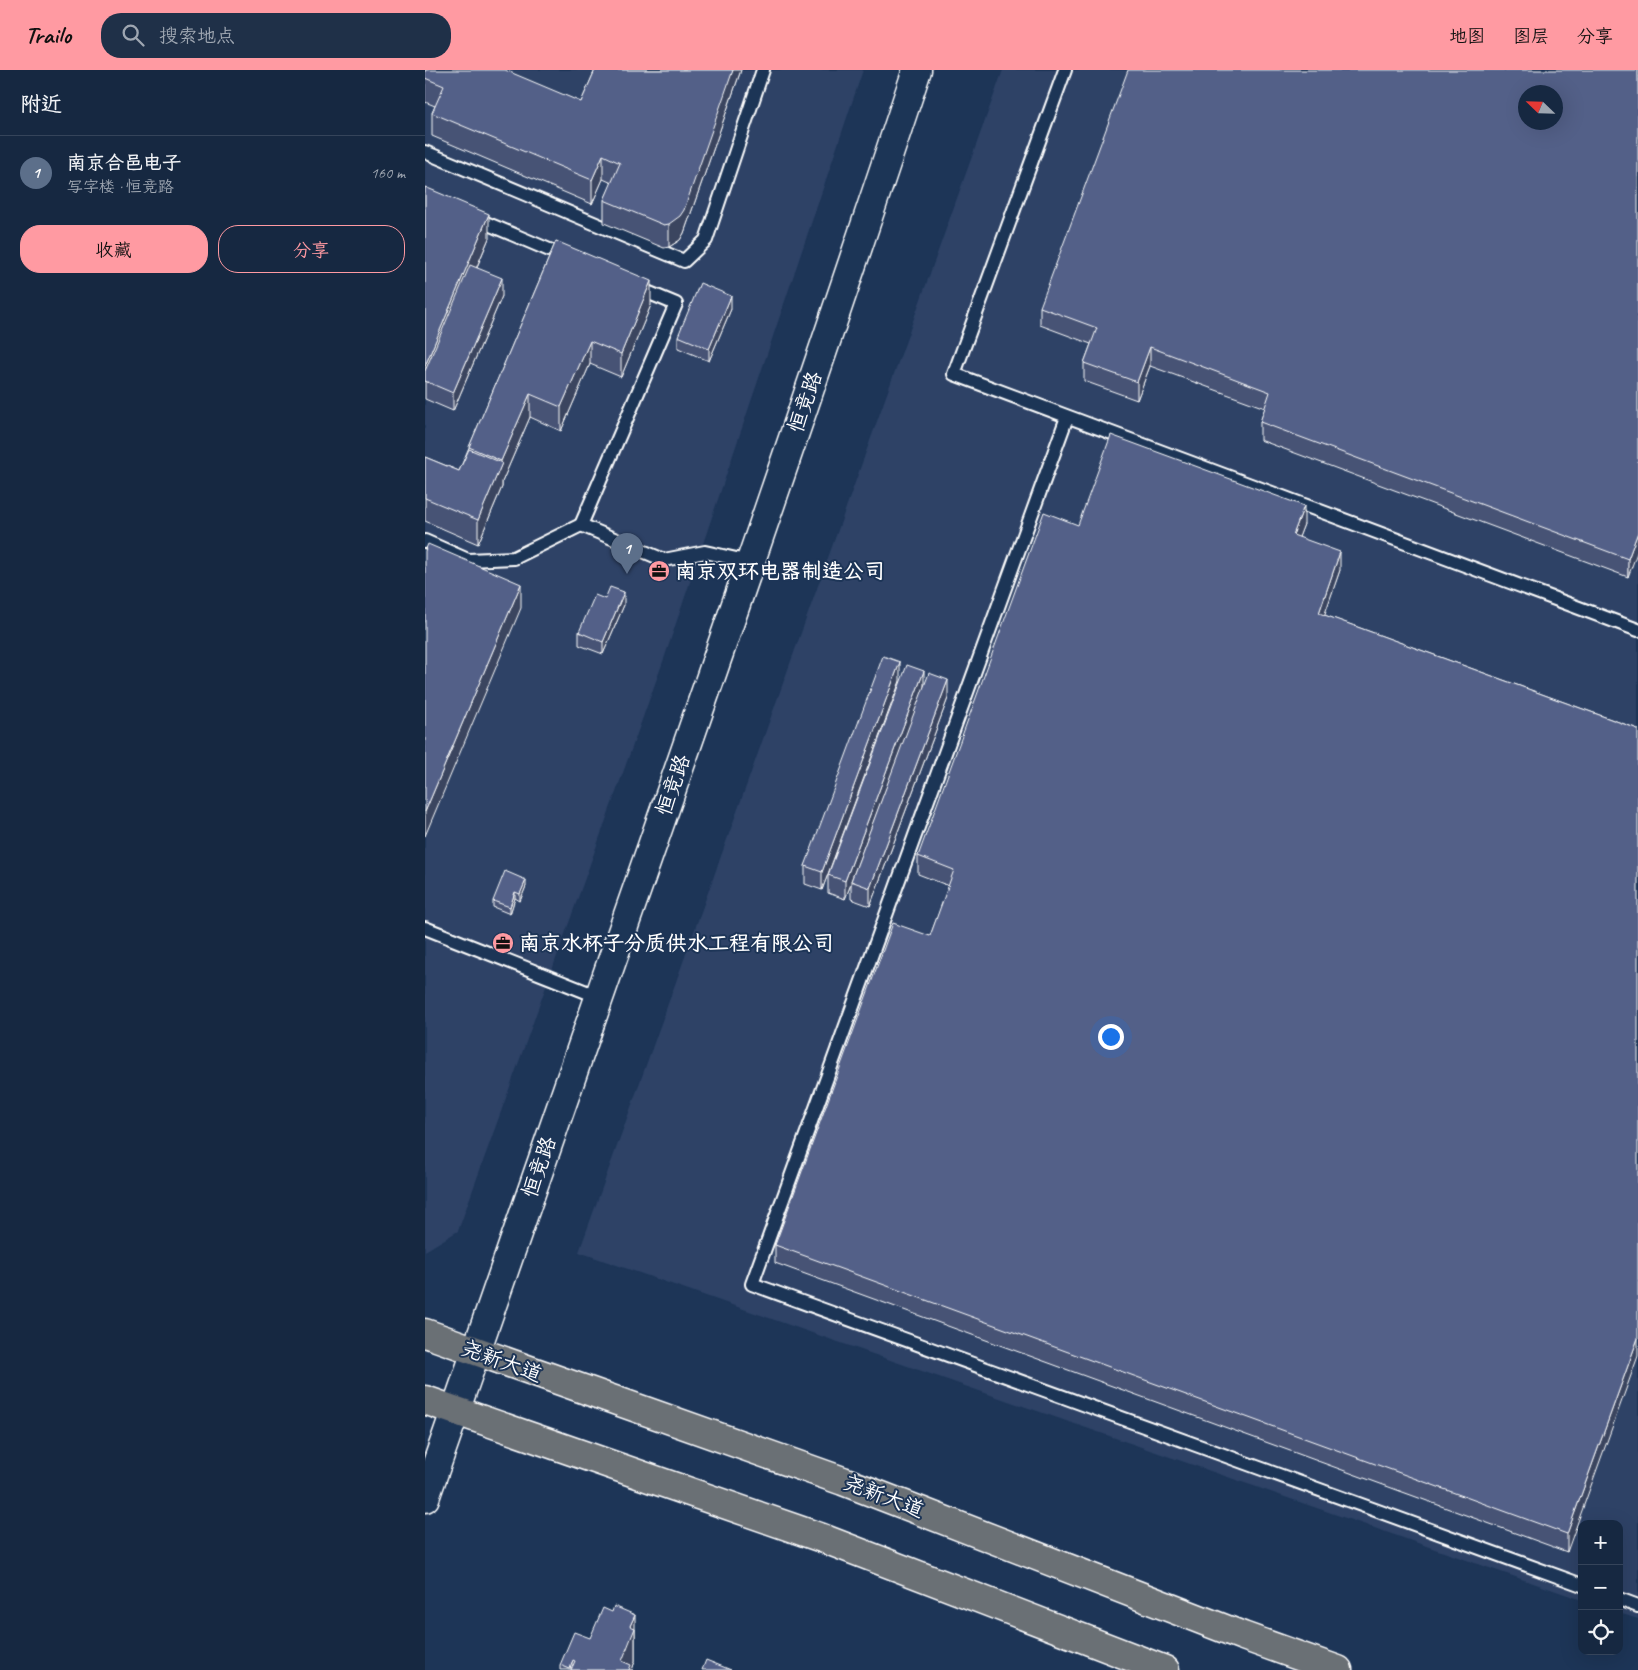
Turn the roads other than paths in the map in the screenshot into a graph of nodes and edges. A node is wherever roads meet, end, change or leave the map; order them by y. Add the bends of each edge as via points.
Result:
1 (763, 70) edge
2 (917, 70) edge
3 (1065, 70) edge
4 (425, 152) edge
5 (460, 212) edge
6 (577, 262) edge
7 (622, 281) edge
8 (1067, 417) junction
9 (581, 525) junction
10 (425, 541) edge
11 (750, 562) junction
12 (1638, 630) edge
13 (425, 928) edge
14 (599, 997) junction
15 (425, 1333) edge
16 (474, 1351) junction
17 (425, 1400) edge
18 (454, 1411) junction
19 (425, 1498) edge
20 (1578, 1584) edge
21 (1623, 1600) edge
22 (1638, 1606) edge
23 (1165, 1670) edge
24 (1339, 1670) edge

1 - 4 lane via 706,240 684,261
2 - 11 street, 恒竞路
3 - 8 lane via 954,374
5 - 6 lane
7 - 9 lane via 676,304
8 - 12 lane
8 - 20 lane via 752,1284
9 - 10 lane via 515,558 468,560
9 - 11 lane via 664,560 705,552
11 - 14 street, 恒竞路
13 - 14 lane
14 - 16 street, 恒竞路
15 - 16 main road, 尧新大道
16 - 18 street, 恒竞路
16 - 24 main road, 尧新大道 via 843,1481
17 - 18 main road
18 - 19 street, 恒竞路
18 - 23 main road via 822,1538
21 - 22 lane

